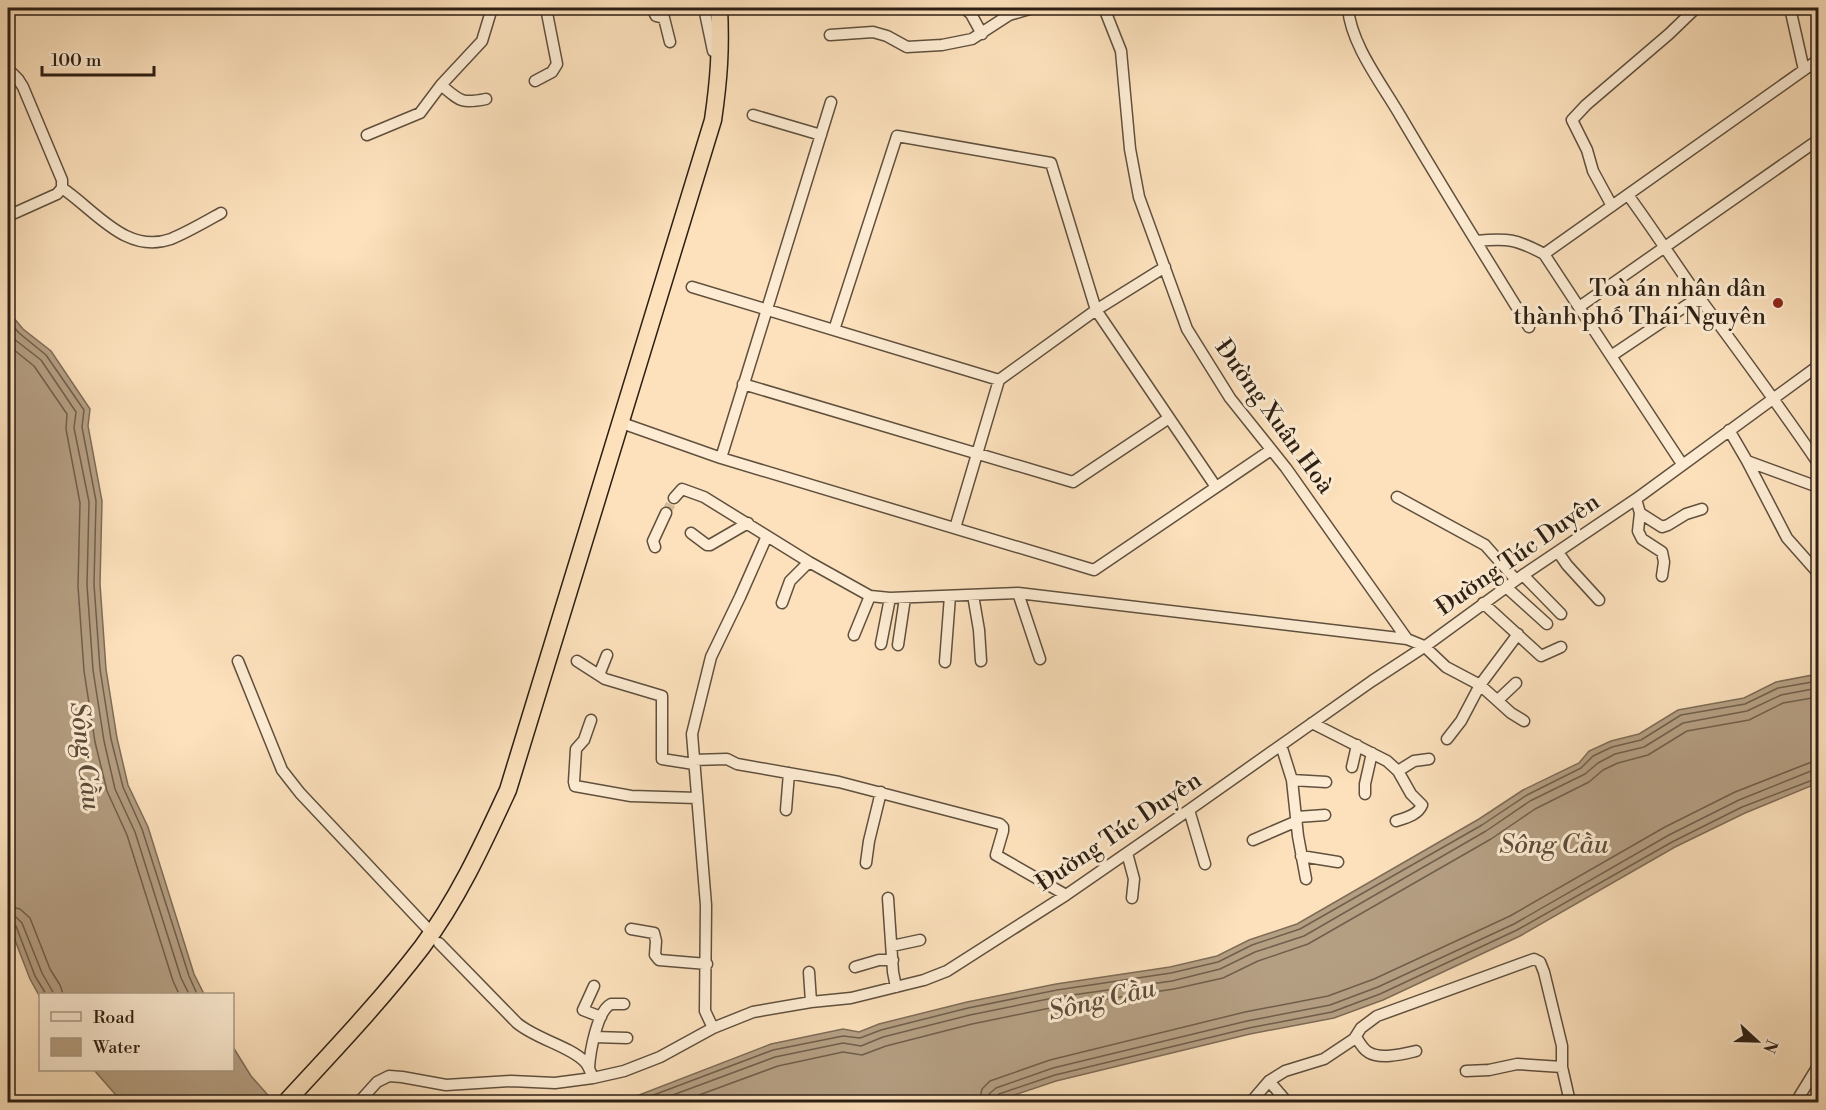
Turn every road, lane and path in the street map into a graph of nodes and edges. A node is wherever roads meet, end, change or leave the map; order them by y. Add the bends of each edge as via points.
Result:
1 (492, 8) edge
2 (546, 8) edge
3 (652, 8) edge
4 (704, 8) edge
5 (719, 8) edge
6 (727, 8) edge
7 (964, 8) edge
8 (1033, 8) edge
9 (1104, 8) edge
10 (1348, 8) edge
11 (1696, 8) edge
12 (1790, 8) edge
13 (981, 34) junction
14 (830, 35) dead end
15 (670, 42) dead end
16 (1818, 60) edge
17 (715, 64) dead end
18 (8, 69) edge
19 (1804, 70) junction
20 (535, 81) dead end
21 (441, 84) junction
22 (486, 99) dead end
23 (831, 102) dead end
24 (753, 115) dead end
25 (367, 135) dead end
26 (821, 135) junction
27 (1818, 140) edge
28 (62, 188) junction
29 (1628, 195) junction
30 (1612, 206) junction
31 (221, 213) dead end
32 (8, 216) edge
33 (1476, 241) junction
34 (1665, 246) junction
35 (1544, 254) junction
36 (1165, 267) junction
37 (692, 288) dead end
38 (1699, 297) junction
39 (1579, 307) junction
40 (766, 310) junction
41 (1096, 310) junction
42 (1529, 327) dead end
43 (834, 330) junction
44 (1611, 356) junction
45 (1818, 366) edge
46 (999, 380) junction
47 (744, 384) junction
48 (1774, 397) junction
49 (1169, 418) junction
50 (623, 424) junction
51 (1729, 430) junction
52 (1271, 450) junction
53 (977, 453) junction
54 (1817, 456) edge
55 (721, 458) junction
56 (1747, 461) junction
57 (1682, 464) junction
58 (1216, 487) junction
59 (1818, 487) edge
60 (1397, 497) dead end
61 (674, 498) dead end
62 (1636, 498) junction
63 (1702, 509) dead end
64 (666, 513) tunnel mouth
65 (1640, 513) junction
66 (748, 524) junction
67 (955, 528) junction
68 (691, 533) dead end
69 (767, 536) junction
70 (655, 547) dead end
71 (1558, 552) junction
72 (808, 562) junction
73 (1818, 573) edge
74 (1662, 576) dead end
75 (1520, 577) junction
76 (1506, 587) junction
77 (1018, 593) junction
78 (973, 595) junction
79 (870, 596) junction
80 (950, 596) junction
81 (890, 598) junction
82 (905, 598) junction
83 (1599, 600) dead end
84 (782, 603) dead end
85 (1483, 603) junction
86 (1561, 614) dead end
87 (1546, 624) dead end
88 (1518, 634) junction
89 (854, 635) dead end
90 (1407, 639) junction
91 (881, 644) dead end
92 (898, 645) dead end
93 (1424, 646) junction
94 (1561, 647) dead end
95 (608, 655) dead end
96 (1040, 659) dead end
97 (238, 661) dead end
98 (577, 661) dead end
99 (981, 661) dead end
100 (945, 662) dead end
101 (599, 675) junction
102 (1516, 683) dead end
103 (1480, 685) junction
104 (1498, 700) junction
105 (591, 720) dead end
106 (1524, 721) dead end
107 (1312, 723) junction
108 (1447, 739) dead end
109 (1281, 745) junction
110 (1357, 746) junction
111 (1372, 753) junction
112 (1429, 759) dead end
113 (693, 762) junction
114 (1352, 766) dead end
115 (1398, 771) junction
116 (789, 773) junction
117 (1292, 780) junction
118 (1326, 783) dead end
119 (881, 792) junction
120 (1365, 794) dead end
121 (697, 798) junction
122 (786, 810) dead end
123 (1189, 810) junction
124 (1325, 815) dead end
125 (1297, 819) junction
126 (1396, 821) dead end
127 (1253, 840) dead end
128 (1127, 853) junction
129 (1301, 856) junction
130 (1338, 862) dead end
131 (866, 863) dead end
132 (1205, 864) dead end
133 (1306, 879) dead end
134 (1066, 895) junction
135 (888, 898) dead end
136 (1132, 898) dead end
137 (428, 929) dead end
138 (631, 929) dead end
139 (920, 940) dead end
140 (439, 943) dead end
141 (892, 946) junction
142 (893, 960) junction
143 (707, 964) junction
144 (855, 967) dead end
145 (809, 972) dead end
146 (594, 986) dead end
147 (896, 987) junction
148 (811, 1002) junction
149 (624, 1004) dead end
150 (601, 1017) junction
151 (713, 1028) junction
152 (594, 1037) junction
153 (1356, 1037) junction
154 (627, 1038) dead end
155 (342, 1046) junction
156 (1416, 1051) dead end
157 (1562, 1066) junction
158 (1818, 1066) edge
159 (1466, 1071) dead end
160 (591, 1073) junction
161 (1269, 1081) junction
162 (365, 1101) edge
163 (286, 1102) edge
164 (295, 1102) edge
165 (1251, 1102) edge
166 (1287, 1102) edge
167 (1570, 1102) edge
168 (1796, 1102) edge

1 - 21 street via 482,41
2 - 20 street via 557,64 552,72
3 - 15 street via 656,16 664,18
4 - 17 street
5 - 50 highway via 720,75 713,120
6 - 50 highway via 727,75 718,131 654,346
7 - 13 street
8 - 13 street via 1009,15
9 - 36 street, Đường Xuân Hoà via 1120,51 1139,197
10 - 33 street via 1349,22 1362,51
11 - 30 street via 1572,120
12 - 19 street
13 - 14 street via 959,42 920,47 873,33
16 - 19 street
18 - 28 street via 23,87 56,163
19 - 29 street
21 - 22 street via 462,101
21 - 25 street via 420,113
23 - 26 street
24 - 26 street
26 - 40 street
27 - 34 street
28 - 31 street via 113,229 147,243 170,239
28 - 32 street via 57,194
29 - 30 street
29 - 34 street
30 - 35 street
33 - 35 street via 1515,240
33 - 42 street
34 - 38 street
34 - 39 street
35 - 39 street
36 - 41 street
36 - 52 street, Đường Xuân Hoà via 1187,329 1230,398
37 - 40 street
38 - 44 street
38 - 48 street
39 - 44 street
40 - 43 street
40 - 47 street
41 - 43 street via 1051,163 897,136
41 - 46 street
41 - 49 street
43 - 46 street
44 - 57 street
45 - 48 street, Đường Túc Duyên
46 - 53 street
47 - 53 street
47 - 55 street
48 - 51 street, Đường Túc Duyên
48 - 54 street
49 - 53 street via 1073,482
49 - 58 street
50 - 55 street
50 - 155 highway via 508,790 465,879 440,920
51 - 56 street
51 - 57 street, Đường Túc Duyên
52 - 58 street
52 - 90 street, Đường Xuân Hoà
53 - 67 street
55 - 67 street
56 - 59 street
56 - 73 street via 1787,538
57 - 62 street, Đường Túc Duyên
58 - 67 street via 1094,570
60 - 75 street via 1485,545
61 - 66 street via 682,489 701,495
62 - 65 street
62 - 71 street, Đường Túc Duyên
63 - 65 street via 1662,527
64 - 70 street via 653,541
65 - 74 street via 1638,531 1642,539 1662,552
66 - 68 street via 706,545
66 - 69 street
69 - 72 street
69 - 113 street via 709,662 692,734
71 - 75 street, Đường Túc Duyên
71 - 83 street
72 - 79 street
72 - 84 street via 790,581
75 - 76 street, Đường Túc Duyên
75 - 86 street
76 - 85 street, Đường Túc Duyên
76 - 87 street
77 - 78 street
77 - 90 street
77 - 96 street
78 - 80 street
78 - 99 street
79 - 81 street
79 - 89 street
80 - 82 street
80 - 100 street
81 - 82 street
81 - 91 street
82 - 92 street
85 - 88 street
85 - 93 street, Đường Túc Duyên
88 - 94 street via 1544,657
88 - 103 street
90 - 93 street
93 - 103 street via 1446,667
93 - 107 street, Đường Túc Duyên
95 - 101 street
97 - 137 street via 282,770
98 - 101 street
101 - 113 street via 662,696 661,757
102 - 104 street
103 - 104 street
103 - 108 street via 1457,729
104 - 106 street
105 - 121 street via 576,749 575,786 631,796
107 - 109 street, Đường Túc Duyên
107 - 110 street
109 - 117 street
109 - 123 street, Đường Túc Duyên
110 - 111 street
110 - 114 street
111 - 115 street
111 - 120 street
112 - 115 street via 1414,761
113 - 116 street via 727,759
113 - 121 street
115 - 126 street via 1422,806
116 - 119 street
116 - 122 street
117 - 118 street
117 - 125 street
119 - 131 street
119 - 134 street via 1000,824 1003,827 998,856
121 - 143 street
123 - 128 street, Đường Túc Duyên
123 - 132 street
124 - 125 street
125 - 127 street
125 - 129 street
128 - 134 street, Đường Túc Duyên
128 - 136 street via 1134,879
129 - 130 street
129 - 133 street
134 - 147 street, Đường Túc Duyên via 947,971
135 - 141 street
138 - 143 street via 654,933 655,955 659,960
139 - 141 street
140 - 160 street via 524,1029 580,1058
141 - 142 street
142 - 144 street
142 - 147 street
143 - 151 street via 705,1011
145 - 148 street
146 - 150 street via 583,1010
147 - 148 street, Đường Túc Duyên
148 - 151 street, Đường Túc Duyên via 753,1012
149 - 150 street via 609,1004
150 - 152 street
151 - 160 street, Đường Túc Duyên via 660,1057 624,1071
152 - 154 street
152 - 160 street
153 - 156 street via 1371,1054
153 - 157 street via 1361,1028 1381,1013 1537,959 1544,972 1562,1046
153 - 161 street via 1324,1059 1285,1071
155 - 163 highway
155 - 164 highway
157 - 159 street via 1526,1063
157 - 167 street
158 - 168 street
160 - 162 street, Đường Túc Duyên via 555,1083 446,1085 389,1076 377,1082
161 - 165 street
161 - 166 street

